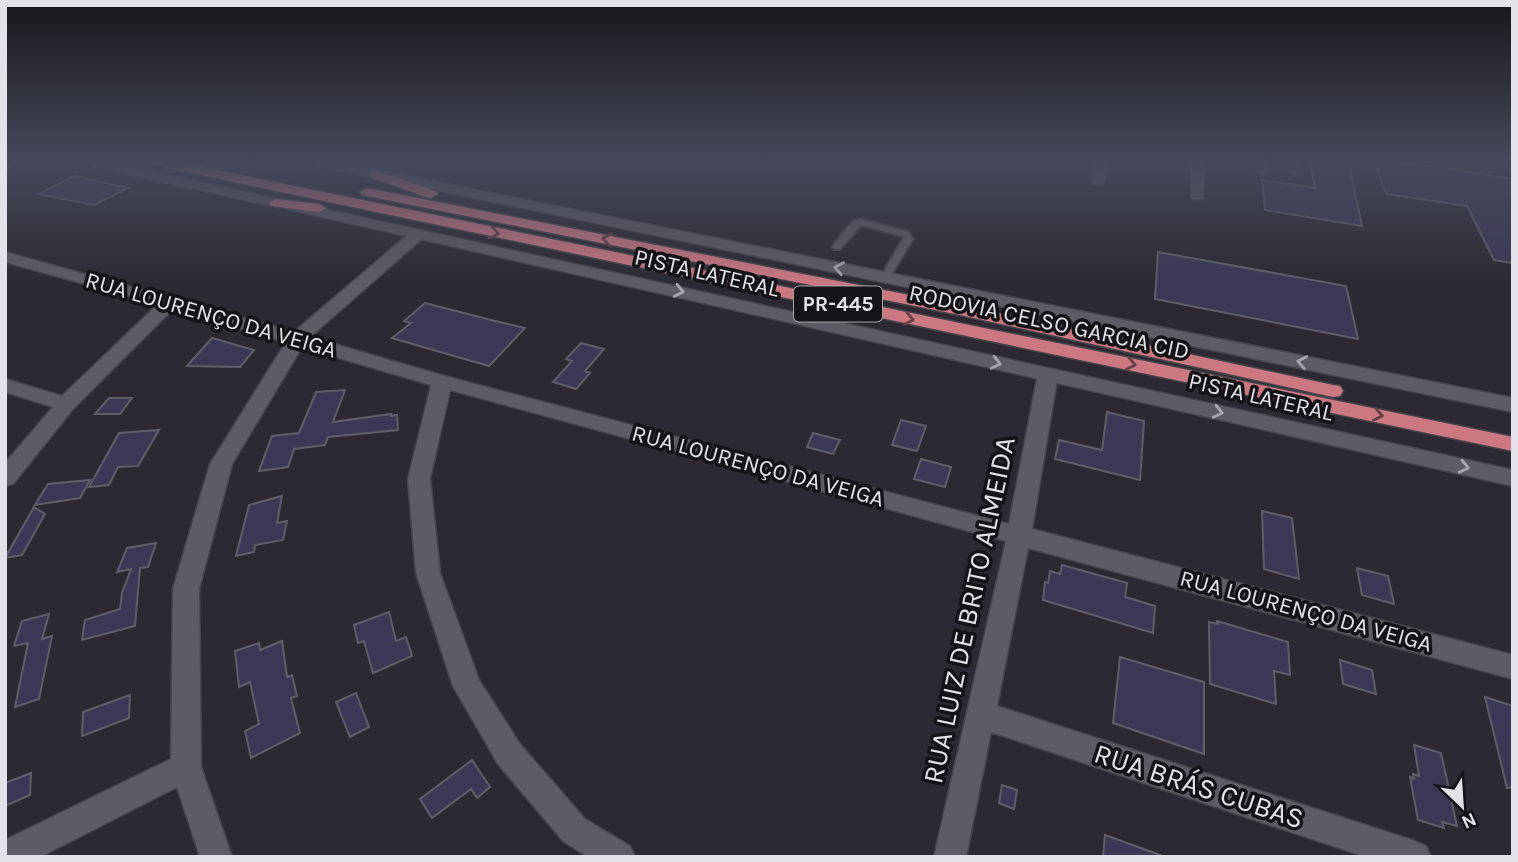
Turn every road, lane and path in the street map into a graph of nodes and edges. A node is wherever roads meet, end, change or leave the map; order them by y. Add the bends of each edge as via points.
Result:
1 (277, 203) edge
2 (326, 203) edge
3 (423, 203) edge
4 (458, 203) edge
5 (517, 203) edge
6 (503, 219) junction
7 (423, 227) junction
8 (836, 247) dead end
9 (5, 257) edge
10 (885, 278) junction
11 (170, 302) junction
12 (297, 338) junction
13 (1048, 374) junction
14 (442, 382) junction
15 (5, 385) edge
16 (66, 404) junction
17 (1513, 405) edge
18 (1513, 430) edge
19 (1513, 444) edge
20 (5, 478) edge
21 (1513, 478) edge
22 (1019, 535) junction
23 (1513, 667) edge
24 (982, 715) junction
25 (186, 766) junction
26 (5, 857) edge
27 (216, 857) edge
28 (619, 857) edge
29 (950, 857) edge
30 (1415, 857) edge

1 - 7 street, PR-445
2 - 7 highway, RODOVIA CELSO GARCIA CID / PR-445
3 - 6 highway, RODOVIA CELSO GARCIA CID / PR-445
4 - 6 highway
10 -> 5 street, PISTA LATERAL / PR-445
18 -> 6 highway, RODOVIA CELSO GARCIA CID / PR-445 via 974,313
7 - 12 street
7 -> 13 street, PISTA LATERAL / PR-445 via 588,271
7 -> 19 highway, RODOVIA CELSO GARCIA CID / PR-445
8 - 10 lane via 860,222 905,234 908,239
9 - 11 street, RUA LOURENÇO DA VEIGA
17 -> 10 street, PISTA LATERAL / PR-445
11 - 12 street, RUA LOURENÇO DA VEIGA
11 - 16 street
12 - 14 street, RUA LOURENÇO DA VEIGA
12 - 25 street via 221,464 186,589
13 -> 21 street, PISTA LATERAL / PR-445
13 - 22 street, RUA LUIZ DE BRITO ALMEIDA
14 - 22 street, RUA LOURENÇO DA VEIGA
14 - 28 street via 419,479 428,573 467,686 509,754 574,830
15 - 16 street
16 - 20 street
22 - 23 street, RUA LOURENÇO DA VEIGA
22 - 24 street, RUA LUIZ DE BRITO ALMEIDA
24 - 29 street, RUA LUIZ DE BRITO ALMEIDA
24 - 30 street, RUA BRÁS CUBAS
25 - 26 street
25 - 27 street

